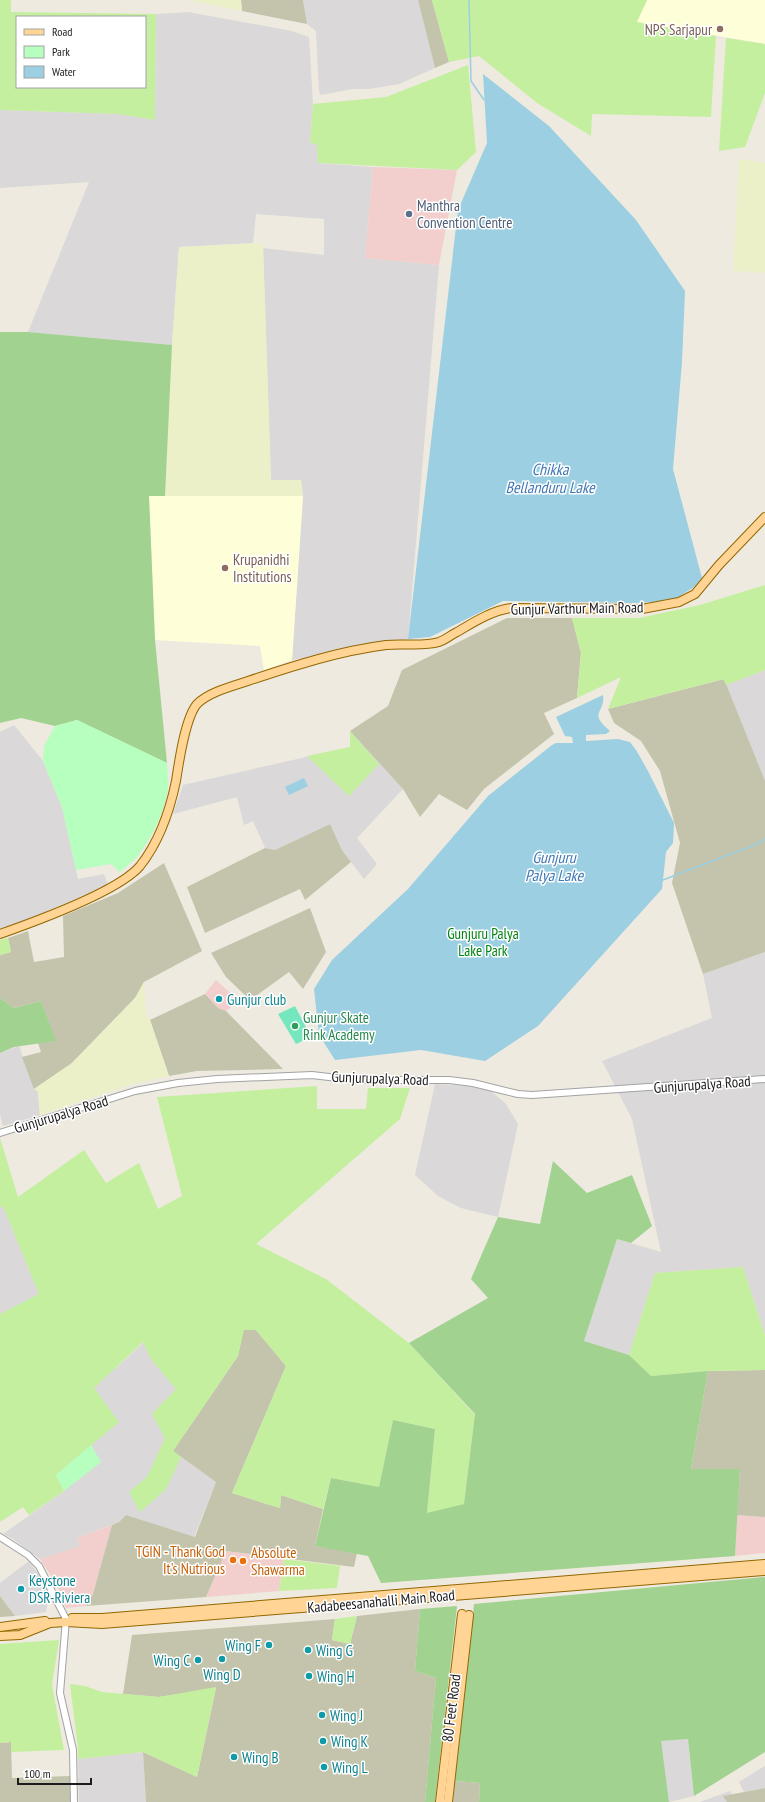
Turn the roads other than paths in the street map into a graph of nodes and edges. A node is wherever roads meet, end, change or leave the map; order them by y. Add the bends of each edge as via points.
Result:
1 (765, 517) edge
2 (0, 934) edge
3 (765, 1079) edge
4 (0, 1133) edge
5 (0, 1537) edge
6 (765, 1564) edge
7 (765, 1571) edge
8 (466, 1590) junction
9 (66, 1620) junction
10 (0, 1628) edge
11 (0, 1636) edge
12 (74, 1802) edge
13 (440, 1802) edge
14 (448, 1802) edge

1 - 2 main road, Gunjur Varthur Main Road via 695,594 679,602 642,609 499,610 440,642 378,646 299,664 206,698 193,711 169,809 139,866 107,890
3 - 4 street, Gunjurupalya Road via 532,1095 449,1080 368,1080 312,1075 217,1079 135,1091
5 - 9 street via 28,1554 39,1566
6 - 8 main road, Kadabeesanahalli Main Road
7 - 8 main road, Kadabeesanahalli Main Road
8 - 9 main road, Kadabeesanahalli Main Road via 102,1624
9 - 10 main road, Kadabeesanahalli Main Road
9 - 11 main road, Kadabeesanahalli Main Road via 20,1634
9 - 12 street via 60,1693 73,1750
13 - 14 main road, 80 Feet Road via 466,1614

